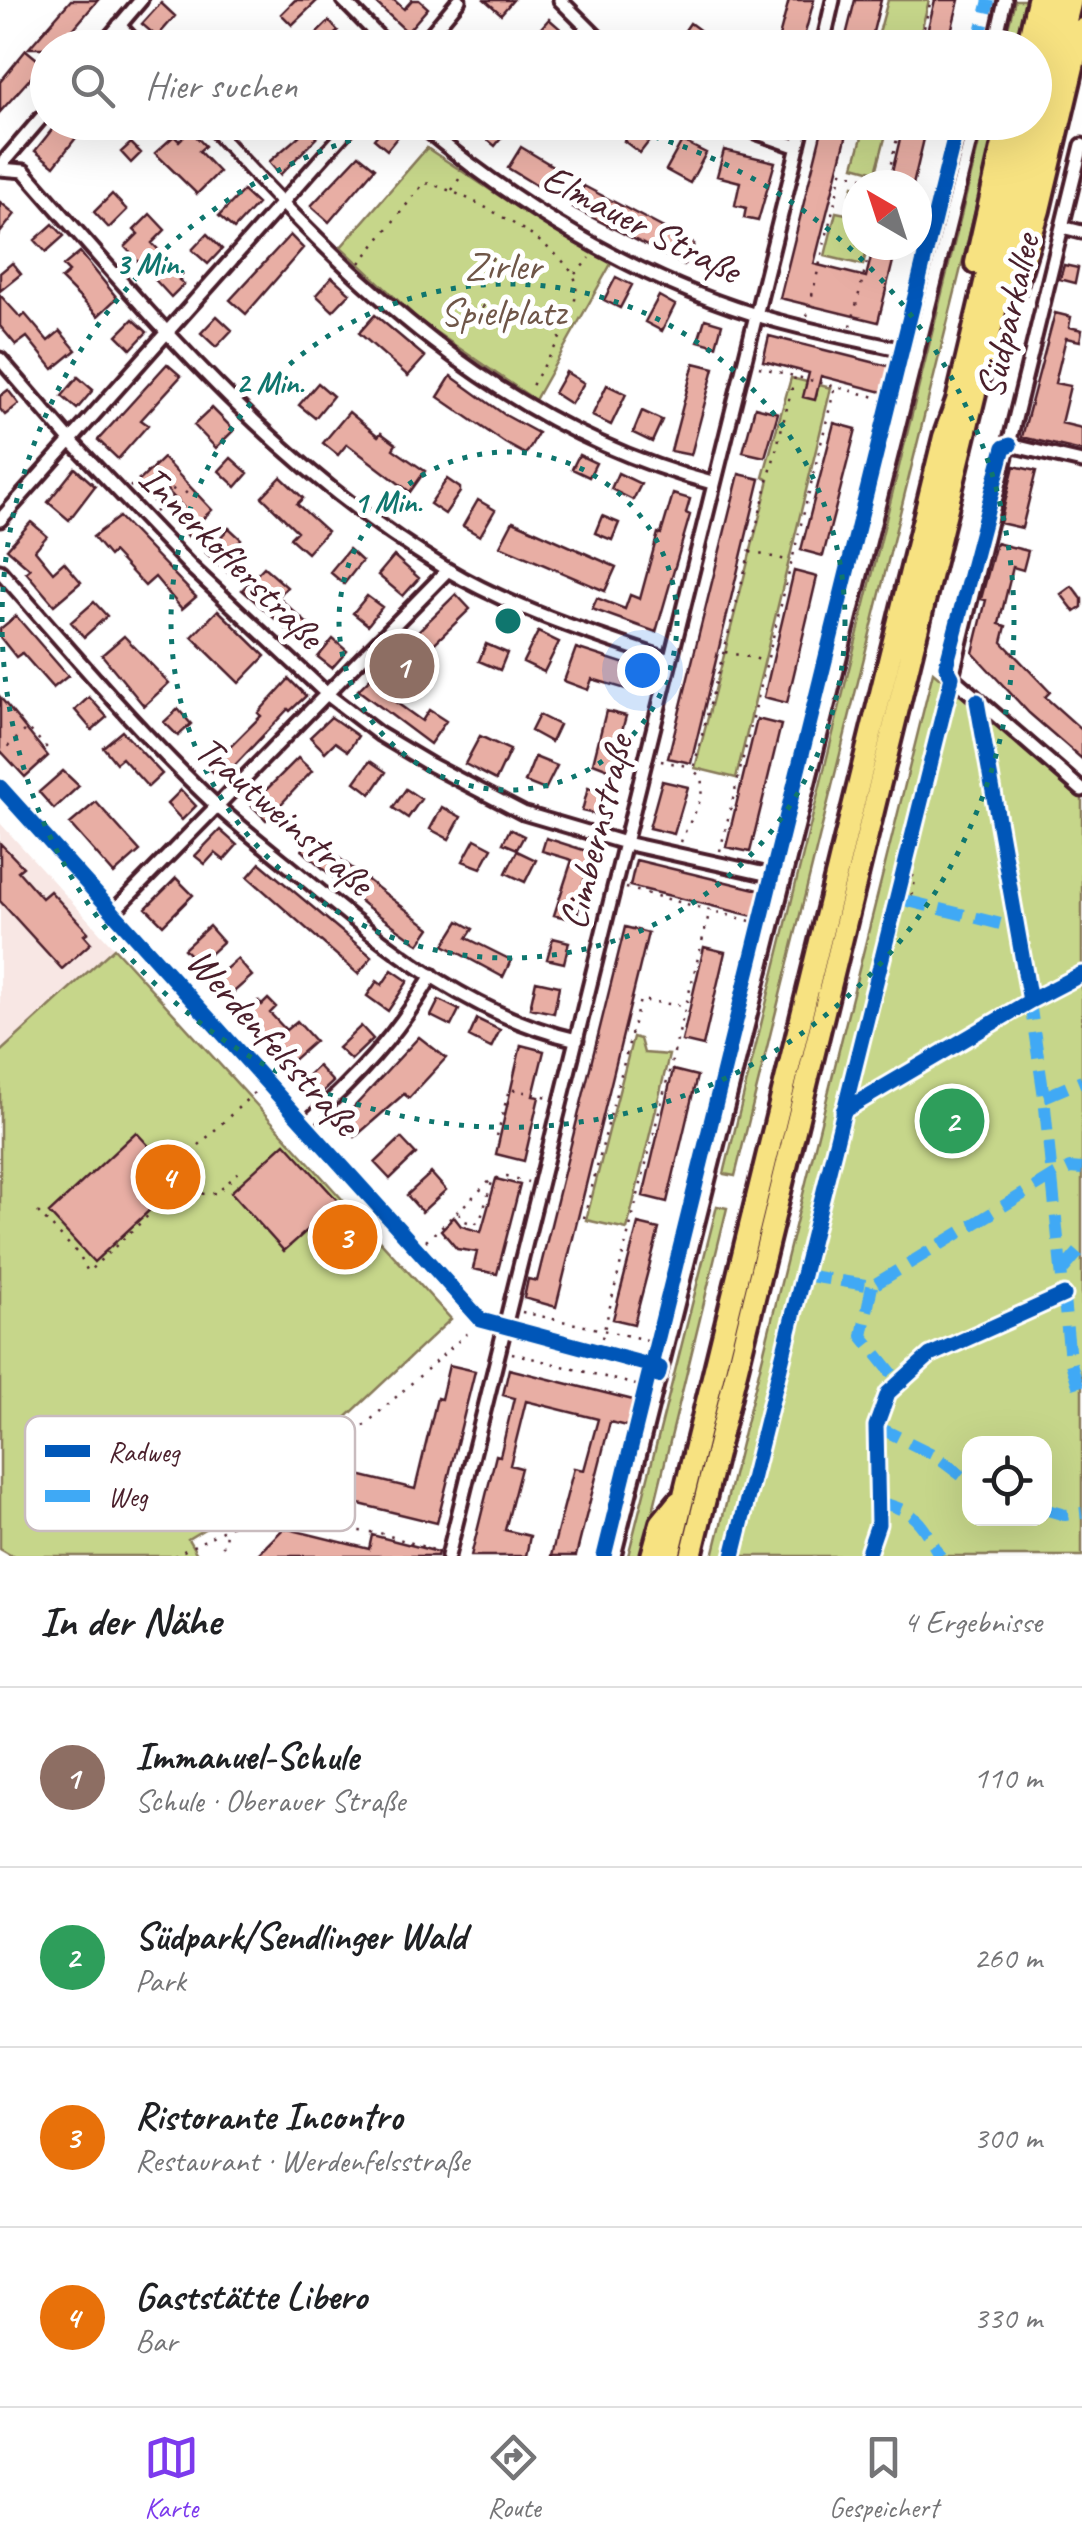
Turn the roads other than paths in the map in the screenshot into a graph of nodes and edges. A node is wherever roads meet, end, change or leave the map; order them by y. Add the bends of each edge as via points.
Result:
1 (141, 0) edge
2 (343, 0) edge
3 (459, 0) edge
4 (560, 0) edge
5 (833, 0) edge
6 (1005, 0) edge
7 (1038, 0) edge
8 (1053, 0) edge
9 (1071, 0) edge
10 (119, 24) junction
11 (1082, 29) edge
12 (114, 30) edge
13 (124, 30) edge
14 (372, 30) edge
15 (434, 30) edge
16 (590, 30) edge
17 (826, 30) edge
18 (998, 30) edge
19 (1031, 30) edge
20 (1045, 30) edge
21 (1052, 79) edge
22 (30, 132) edge
23 (223, 140) edge
24 (338, 140) edge
25 (438, 140) edge
26 (776, 140) edge
27 (800, 140) edge
28 (970, 140) edge
29 (1004, 140) edge
30 (1018, 140) edge
31 (1037, 140) edge
32 (1082, 145) edge
33 (798, 148) junction
34 (0, 168) edge
35 (280, 204) junction
36 (1062, 227) junction
37 (1082, 232) edge
38 (755, 315) junction
39 (166, 332) junction
40 (916, 353) junction
41 (0, 360) edge
42 (976, 396) junction
43 (944, 437) junction
44 (70, 439) junction
45 (1010, 445) junction
46 (1082, 462) edge
47 (712, 484) junction
48 (0, 520) edge
49 (448, 570) junction
50 (0, 571) edge
51 (670, 660) junction
52 (328, 695) junction
53 (0, 787) edge
54 (1082, 790) edge
55 (218, 807) junction
56 (625, 843) junction
57 (784, 878) junction
58 (113, 912) junction
59 (432, 975) junction
60 (577, 1040) junction
61 (305, 1124) junction
62 (506, 1328) junction
63 (660, 1368) junction
64 (685, 1492) junction
65 (448, 1555) edge
66 (614, 1556) edge
67 (652, 1556) edge
68 (668, 1556) edge
69 (691, 1556) edge

1 - 10 street
2 - 14 street
3 - 15 street
4 - 16 street
5 - 17 street
6 - 18 street
7 - 19 highway
8 - 20 highway
9 - 21 highway
10 - 12 street
10 - 13 street
11 - 42 highway via 1039,210 995,362
22 - 34 street
23 - 35 street
24 - 35 street
25 - 38 street, Elmauer Straße via 597,245
26 - 33 street
27 - 33 street, Cimbernstraße
28 - 40 street
29 - 43 highway
30 - 43 highway
31 - 42 highway
32 - 36 street, Südparkallee
33 - 38 street, Cimbernstraße
34 - 39 street via 24,171
35 - 39 street
35 - 47 street via 379,298 480,378 572,433 656,469
36 - 37 street
36 - 45 street, Südparkallee
38 - 40 street, Elmauer Straße
38 - 47 street, Cimbernstraße
39 - 44 street
39 - 49 street via 300,465
40 - 57 street
41 - 44 street, Innerkoflerstraße
42 - 69 highway
43 - 64 highway
44 - 48 street
44 - 52 street, Innerkoflerstraße via 191,567
45 - 46 street
45 - 54 street, Südparkallee via 952,677
47 - 51 street, Cimbernstraße
49 - 51 street via 560,623
49 - 52 street
50 - 55 street, Trautweinstraße
51 - 56 street, Cimbernstraße
52 - 55 street
52 - 56 street, Innerkoflerstraße via 431,766 523,814
53 - 58 street, Werdenfelsstraße
55 - 58 street
55 - 59 street, Trautweinstraße via 357,923
56 - 57 street, Innerkoflerstraße
56 - 60 street, Cimbernstraße
57 - 63 street
58 - 61 street, Werdenfelsstraße
59 - 60 street, Trautweinstraße via 537,1031
59 - 61 street via 384,1048
60 - 62 street, Cimbernstraße
61 - 62 street, Werdenfelsstraße via 481,1320
62 - 63 street
62 - 65 street, Cimbernstraße
63 - 66 street
64 - 67 highway via 662,1523
64 - 68 highway

